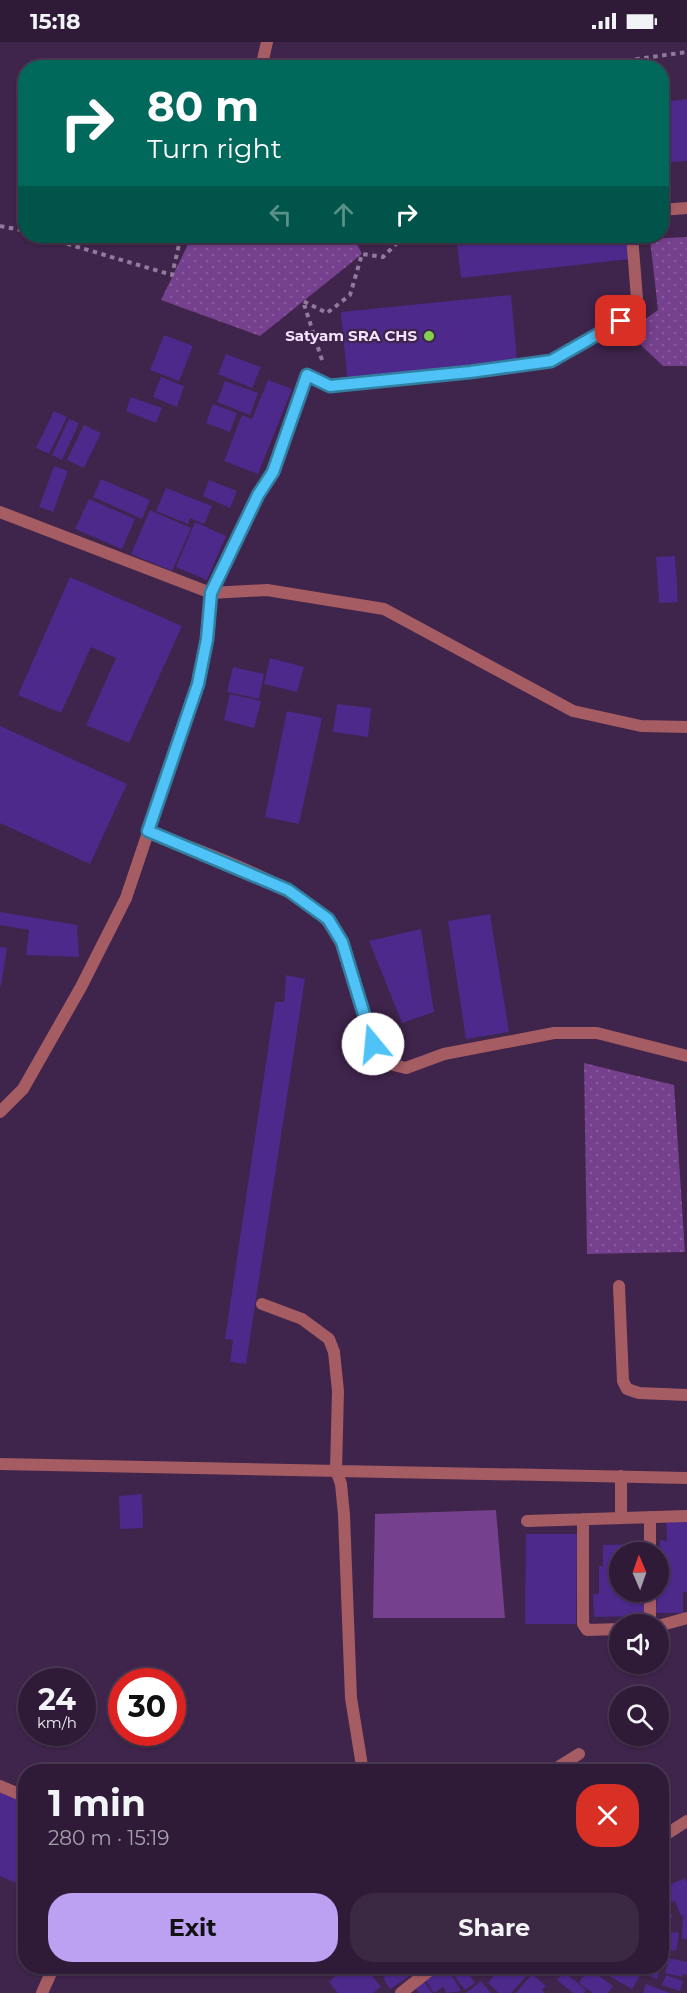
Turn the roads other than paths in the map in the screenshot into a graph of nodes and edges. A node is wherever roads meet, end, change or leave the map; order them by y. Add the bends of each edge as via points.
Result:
1 (267, 42) edge
2 (263, 60) edge
3 (687, 208) edge
4 (669, 209) edge
5 (633, 243) edge
6 (0, 512) edge
7 (211, 593) junction
8 (687, 727) edge
9 (148, 831) junction
10 (687, 1056) edge
11 (0, 1112) edge
12 (620, 1286) dead end
13 (262, 1304) dead end
14 (687, 1395) edge
15 (0, 1464) edge
16 (336, 1470) junction
17 (621, 1476) junction
18 (687, 1478) edge
19 (687, 1516) edge
20 (650, 1517) junction
21 (621, 1518) junction
22 (583, 1519) junction
23 (527, 1521) dead end
24 (650, 1542) edge
25 (687, 1618) edge
26 (669, 1623) edge
27 (609, 1629) edge
28 (579, 1754) dead end
29 (362, 1764) edge
30 (563, 1764) edge
31 (0, 1786) edge
32 (18, 1794) edge
33 (687, 1821) edge
34 (669, 1833) edge
35 (50, 1974) edge
36 (425, 1974) edge
37 (42, 1993) edge
38 (401, 1993) edge

1 - 2 street
3 - 4 street
5 - 7 street via 638,311 551,361 330,386 307,375 273,472
6 - 7 street
7 - 8 street via 267,590 384,609 573,711 641,726
7 - 9 street via 198,684
9 - 10 street via 288,890 328,919 342,942 373,1044 385,1063 406,1068 444,1054 554,1033 597,1033
9 - 11 street via 126,898 81,987 23,1089
12 - 14 street via 623,1381 627,1389
13 - 16 street via 302,1319 329,1339 338,1391
15 - 16 street
16 - 17 street
16 - 29 street via 344,1515 351,1698
17 - 18 street
17 - 21 street
19 - 20 street
20 - 21 street
20 - 24 street
21 - 22 street
22 - 23 street
22 - 27 street via 583,1624 587,1630
25 - 26 street
28 - 30 street
31 - 32 street
33 - 34 street
35 - 37 street
36 - 38 street

